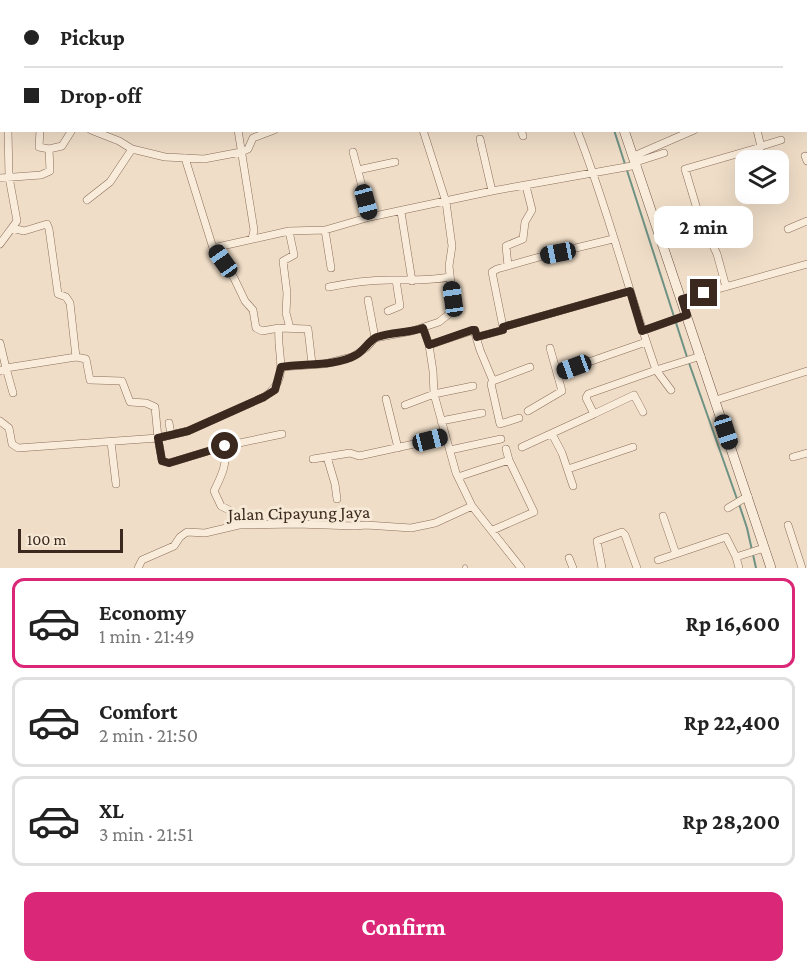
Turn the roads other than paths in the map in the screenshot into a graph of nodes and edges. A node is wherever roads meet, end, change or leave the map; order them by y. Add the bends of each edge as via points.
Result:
1 (0, 8) edge
2 (0, 15) edge
3 (8, 132) edge
4 (40, 132) edge
5 (71, 132) edge
6 (96, 132) edge
7 (238, 132) edge
8 (269, 132) edge
9 (424, 132) edge
10 (578, 132) edge
11 (625, 132) edge
12 (690, 132) edge
13 (758, 132) edge
14 (480, 139) dead end
15 (781, 140) dead end
16 (762, 146) junction
17 (49, 149) junction
18 (132, 149) junction
19 (241, 152) junction
20 (353, 152) dead end
21 (664, 153) dead end
22 (185, 158) junction
23 (395, 162) dead end
24 (634, 162) junction
25 (358, 170) junction
26 (593, 172) junction
27 (9, 177) junction
28 (0, 178) edge
29 (526, 186) junction
30 (492, 191) junction
31 (87, 200) dead end
32 (446, 202) junction
33 (401, 212) junction
34 (698, 214) junction
35 (370, 218) junction
36 (807, 221) edge
37 (657, 226) junction
38 (12, 228) junction
39 (788, 229) dead end
40 (325, 230) junction
41 (289, 231) junction
42 (252, 238) junction
43 (613, 239) junction
44 (0, 244) edge
45 (213, 248) junction
46 (807, 264) edge
47 (508, 266) junction
48 (332, 268) dead end
49 (450, 277) junction
50 (396, 280) junction
51 (412, 281) junction
52 (329, 287) dead end
53 (726, 287) junction
54 (630, 291) junction
55 (682, 299) junction
56 (368, 300) dead end
57 (388, 311) dead end
58 (683, 316) junction
59 (503, 327) junction
60 (279, 328) junction
61 (290, 328) junction
62 (423, 328) junction
63 (642, 331) junction
64 (477, 337) junction
65 (375, 338) junction
66 (646, 342) junction
67 (0, 343) edge
68 (429, 345) junction
69 (550, 348) dead end
70 (699, 356) junction
71 (76, 357) junction
72 (312, 364) junction
73 (281, 367) junction
74 (530, 367) dead end
75 (3, 370) edge
76 (656, 370) junction
77 (807, 371) edge
78 (556, 373) junction
79 (629, 380) junction
80 (494, 381) junction
81 (473, 386) dead end
82 (671, 390) dead end
83 (13, 393) dead end
84 (434, 394) junction
85 (634, 395) junction
86 (386, 399) dead end
87 (716, 400) junction
88 (405, 405) dead end
89 (528, 411) dead end
90 (642, 412) dead end
91 (482, 413) dead end
92 (594, 414) junction
93 (519, 418) dead end
94 (0, 421) edge
95 (441, 421) junction
96 (170, 423) dead end
97 (171, 434) junction
98 (282, 434) dead end
99 (552, 434) junction
100 (446, 436) junction
101 (158, 438) junction
102 (501, 439) dead end
103 (111, 442) junction
104 (225, 446) junction
105 (522, 447) dead end
106 (633, 447) dead end
107 (398, 448) junction
108 (506, 449) dead end
109 (450, 450) junction
110 (807, 453) edge
111 (327, 457) junction
112 (793, 457) dead end
113 (313, 459) dead end
114 (509, 459) junction
115 (568, 469) junction
116 (458, 477) junction
117 (116, 484) dead end
118 (573, 486) dead end
119 (746, 497) junction
120 (337, 499) dead end
121 (472, 506) junction
122 (730, 506) dead end
123 (663, 516) dead end
124 (239, 525) junction
125 (788, 525) dead end
126 (493, 530) junction
127 (761, 549) junction
128 (676, 554) junction
129 (736, 557) junction
130 (569, 558) dead end
131 (658, 560) dead end
132 (520, 567) edge
133 (138, 568) edge
134 (573, 568) edge
135 (602, 568) edge
136 (637, 568) edge
137 (739, 568) edge
138 (771, 568) edge
139 (802, 568) edge

1 - 2 street
3 - 27 street
4 - 17 street via 39,147
5 - 17 street via 62,146
6 - 18 street
7 - 19 street
8 - 19 street via 253,138
9 - 32 street
10 - 26 street
11 - 24 main road
12 - 24 street
13 - 16 street
14 - 30 street
15 - 16 street
16 - 34 street via 685,169
17 - 27 street via 50,171
18 - 22 street
18 - 31 street via 110,182
19 - 22 street via 204,159
19 - 42 street
20 - 25 street
21 - 24 street
22 - 45 street
23 - 25 street
24 - 26 street via 615,170
24 - 37 main road
25 - 35 street
26 - 29 street
26 - 43 street
27 - 28 street
27 - 38 street via 16,221
29 - 30 street
29 - 47 street via 532,210 525,222 523,239 506,246
30 - 32 street
32 - 33 street
32 - 49 street via 452,246
33 - 35 street
33 - 51 street
34 - 37 street
34 - 53 street via 717,254
35 - 40 street
36 - 39 street
37 - 55 main road
38 - 44 street
38 - 71 street via 24,231 47,224 49,228 58,294 70,303
40 - 41 street
40 - 48 street
41 - 42 street
41 - 61 street via 294,255 283,261
42 - 45 street
43 - 47 street
43 - 54 street
45 - 60 street via 253,310 257,330
46 - 53 street
47 - 59 street via 492,272
49 - 51 street
49 - 62 street via 454,310
50 - 51 street
50 - 52 street
50 - 57 street via 400,306
53 - 55 street
54 - 59 street
54 - 63 street
55 - 58 main road
56 - 65 street
58 - 63 street
58 - 70 main road
59 - 64 street via 502,331
60 - 61 street
60 - 73 street
61 - 72 street via 309,330
62 - 65 street
62 - 68 street
63 - 66 street
64 - 68 street via 472,330
64 - 80 street
65 - 72 street via 352,357
66 - 76 street
66 - 78 street
67 - 75 street
68 - 84 street
69 - 78 street
70 - 76 street
70 - 87 main road
71 - 75 street
71 - 101 street via 86,359 90,380 122,381 130,402 155,407
72 - 73 street
73 - 97 street via 275,390 264,397 188,431
74 - 80 street
75 - 83 street
76 - 79 street
76 - 82 street
77 - 87 street
78 - 89 street via 562,391
79 - 85 street
79 - 92 street via 588,394 586,398
80 - 93 street via 490,387 500,424
81 - 84 street
84 - 88 street
84 - 95 street
85 - 90 street
85 - 92 street
86 - 107 street
87 - 119 main road
91 - 95 street
92 - 99 street
94 - 103 street via 9,428 12,444 18,448
95 - 100 street
96 - 97 street
97 - 101 street
98 - 104 street
99 - 105 street
99 - 115 street
100 - 107 street
100 - 109 street
101 - 103 street
101 - 104 street via 162,461 169,463
102 - 109 street
103 - 117 street
104 - 124 street via 223,474 214,491 221,506 231,511
106 - 115 street
107 - 111 street
108 - 114 street
109 - 116 street
110 - 112 street
111 - 113 street
111 - 120 street
114 - 116 street
114 - 126 street via 534,512
115 - 118 street
116 - 121 street
119 - 122 street
119 - 127 main road
121 - 124 street, Jalan Cipayung Jaya via 435,523 411,528
121 - 126 street
123 - 128 street
124 - 133 street, Jalan Cipayung Jaya via 205,533 187,532 174,546 142,560
125 - 139 street
126 - 132 street
127 - 129 street
127 - 138 main road
128 - 129 street via 724,537 729,539
128 - 131 street
129 - 137 street
130 - 134 street
135 - 136 street via 597,541 622,532

